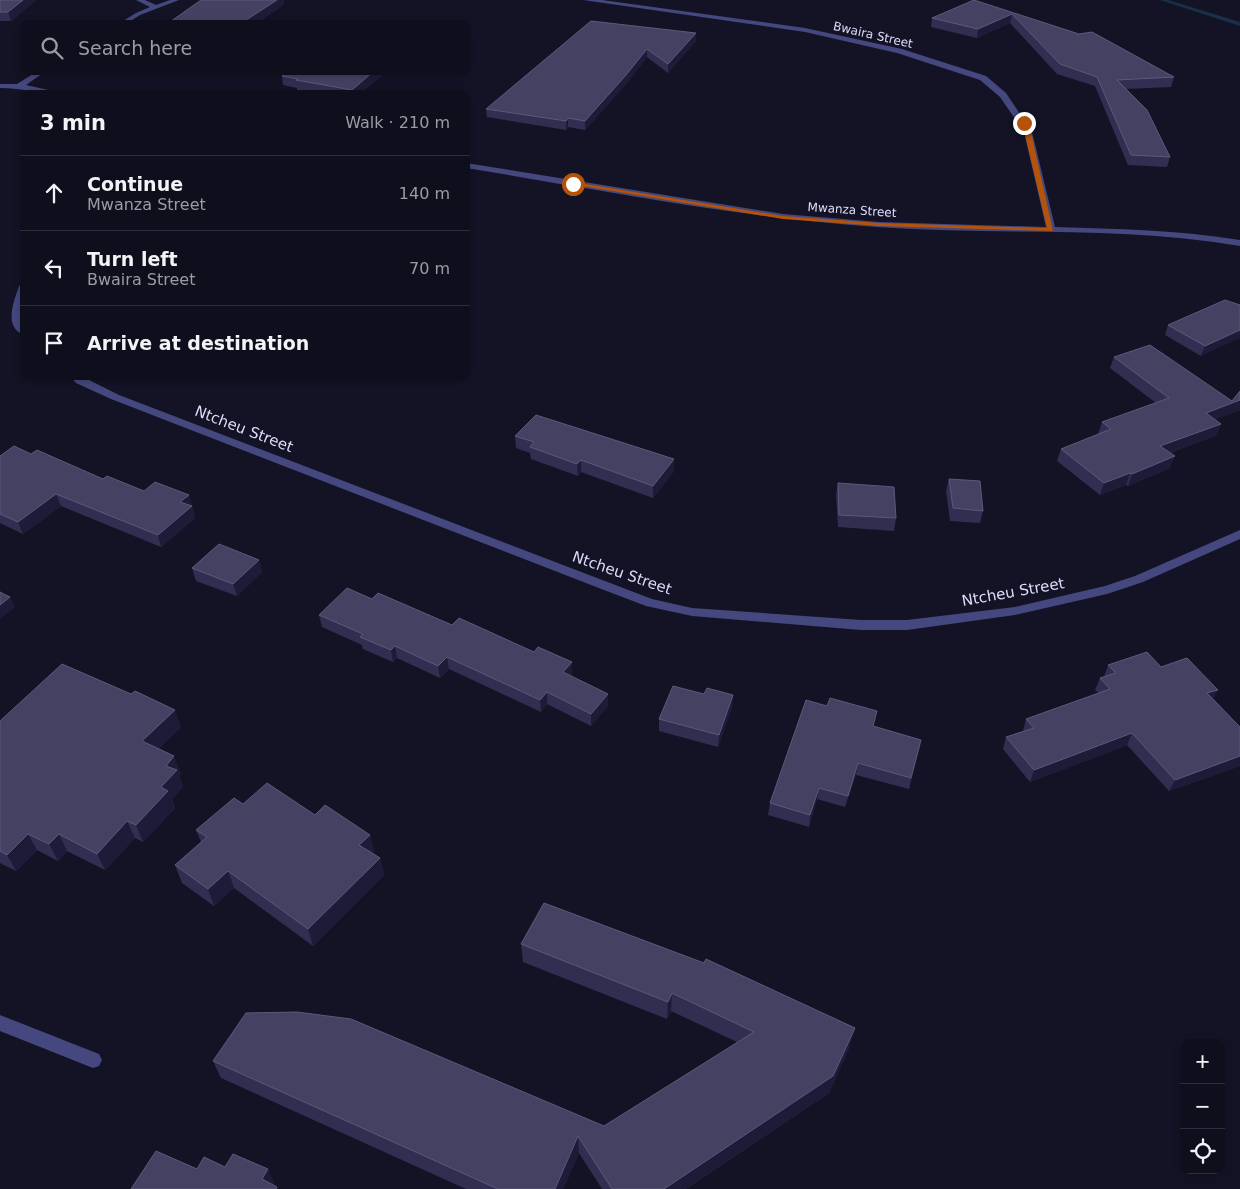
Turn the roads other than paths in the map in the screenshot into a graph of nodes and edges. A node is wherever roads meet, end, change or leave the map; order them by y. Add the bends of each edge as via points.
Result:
1 (139, 0) edge
2 (176, 0) edge
3 (586, 0) edge
4 (155, 7) junction
5 (129, 20) edge
6 (37, 75) edge
7 (0, 86) edge
8 (19, 86) junction
9 (40, 90) edge
10 (470, 166) edge
11 (1051, 230) junction
12 (1240, 243) edge
13 (20, 297) edge
14 (20, 329) edge
15 (79, 380) edge
16 (1240, 534) edge
17 (0, 1023) edge
18 (93, 1060) dead end

1 - 4 street
2 - 4 street
3 - 11 street, Bwaira Street via 805,30 899,52 983,78 1003,95 1028,132
4 - 5 street
6 - 8 street
7 - 8 street
8 - 9 street
10 - 11 street, Mwanza Street via 783,217 879,225
11 - 12 street, Mwanza Street via 1177,234
13 - 14 street via 14,313
15 - 16 street, Ntcheu Street via 608,588 650,603 692,612 861,625 908,625 1015,611 1106,590
17 - 18 street

